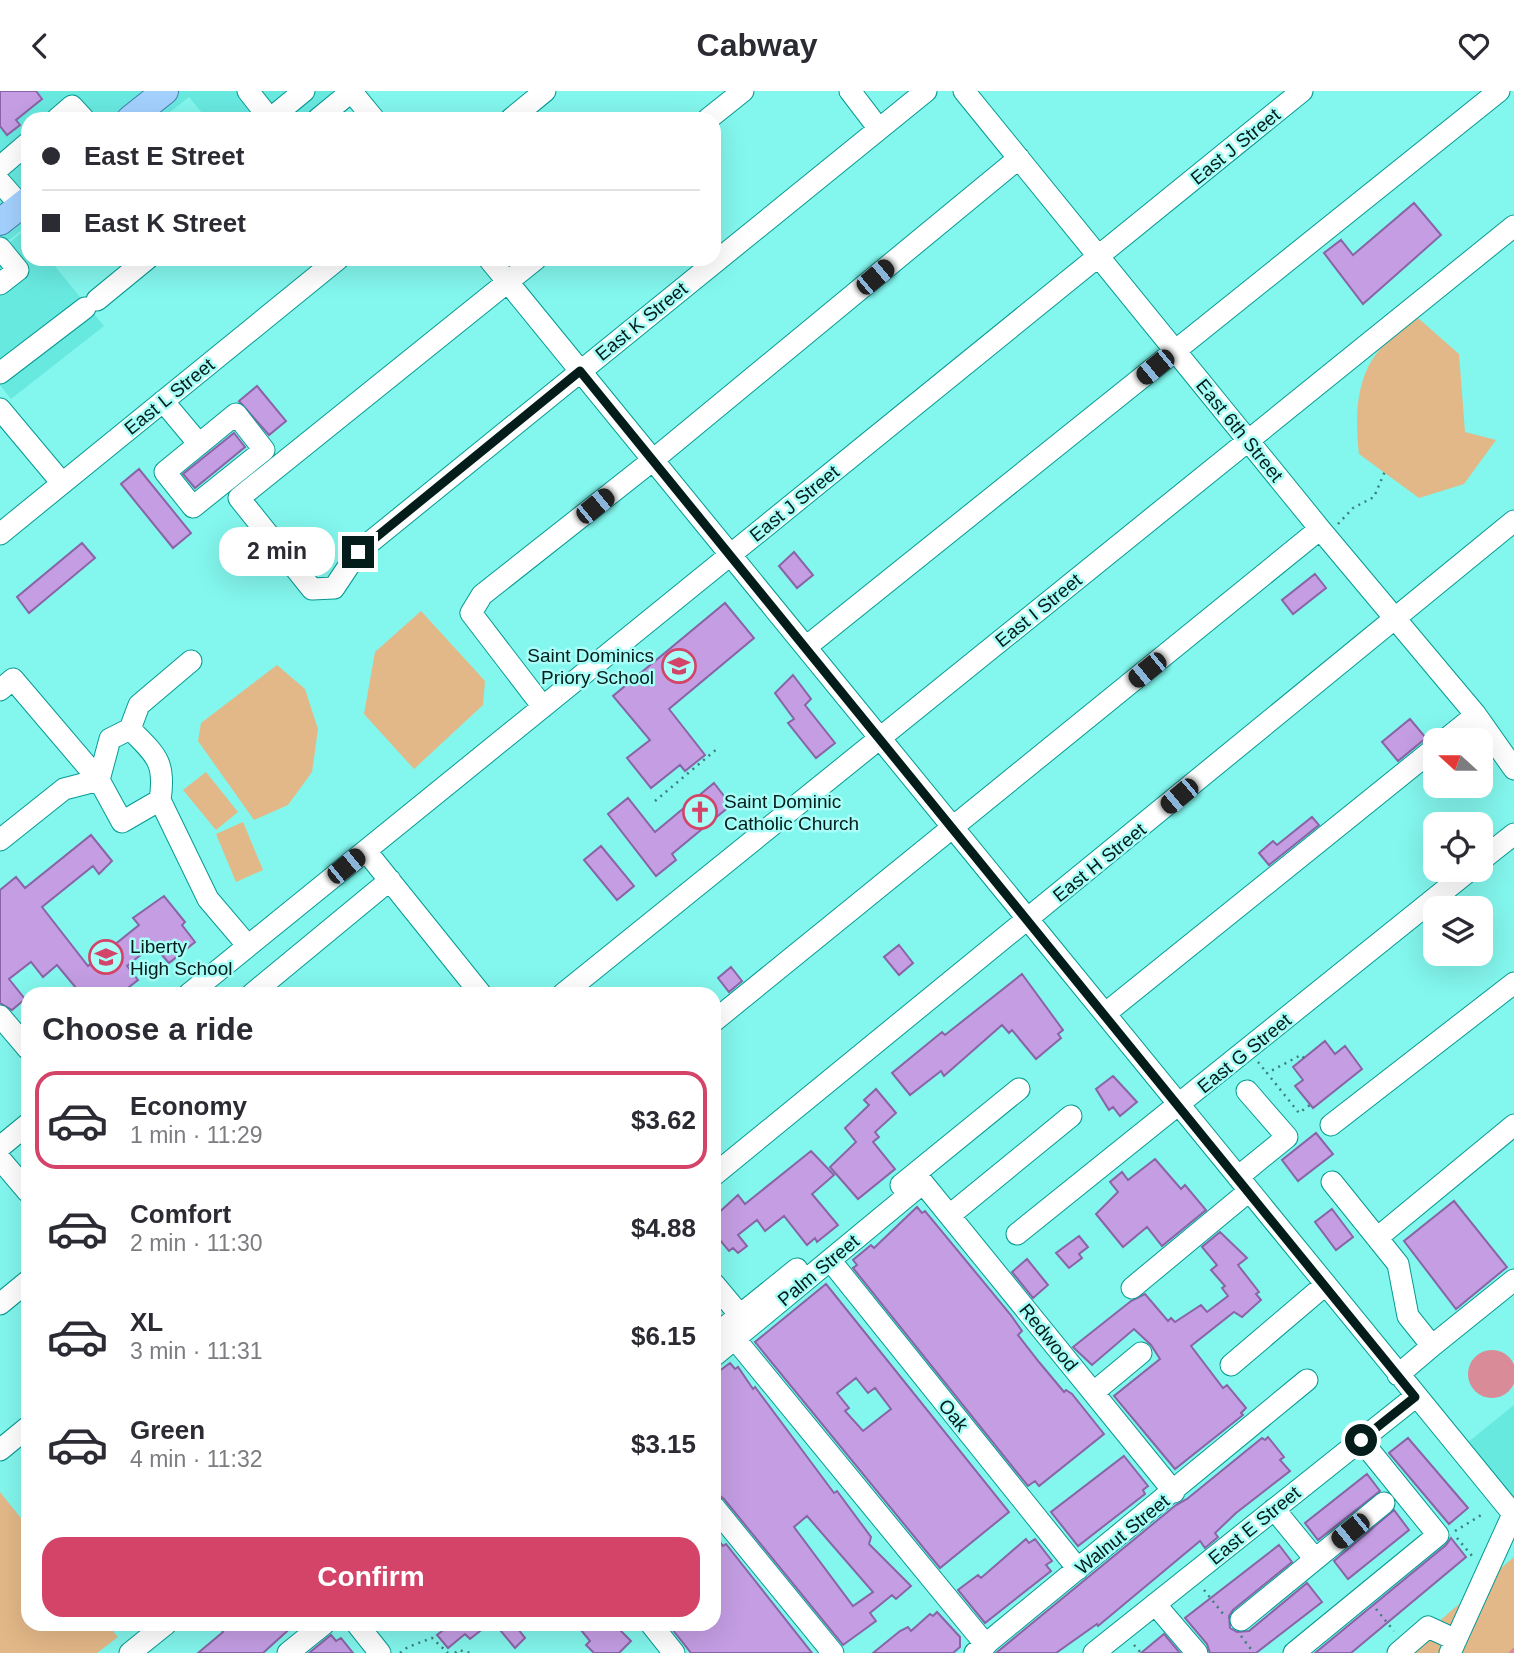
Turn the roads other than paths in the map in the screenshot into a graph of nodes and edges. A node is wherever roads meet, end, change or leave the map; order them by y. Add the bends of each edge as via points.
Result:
1 (165, 91) edge
2 (248, 91) edge
3 (304, 91) edge
4 (352, 91) edge
5 (545, 91) edge
6 (743, 91) edge
7 (850, 91) edge
8 (926, 91) edge
9 (964, 91) edge
10 (1302, 91) edge
11 (1499, 91) edge
12 (139, 112) edge
13 (264, 112) edge
14 (278, 112) edge
15 (326, 112) edge
16 (368, 112) edge
17 (520, 112) edge
18 (717, 112) edge
19 (879, 129) junction
20 (21, 149) edge
21 (1019, 158) junction
22 (0, 167) edge
23 (0, 182) edge
24 (21, 200) edge
25 (21, 205) edge
26 (0, 222) edge
27 (1514, 226) edge
28 (0, 248) edge
29 (721, 257) edge
30 (1098, 257) junction
31 (138, 266) edge
32 (329, 266) edge
33 (495, 266) edge
34 (527, 266) edge
35 (710, 266) edge
36 (508, 282) junction
37 (0, 284) edge
38 (1176, 350) junction
39 (580, 371) junction
40 (0, 373) edge
41 (163, 401) junction
42 (0, 409) edge
43 (1248, 439) junction
44 (199, 444) junction
45 (653, 460) junction
46 (62, 483) junction
47 (1514, 521) edge
48 (1323, 533) junction
49 (0, 534) edge
50 (731, 554) junction
51 (1395, 619) junction
52 (806, 647) junction
53 (191, 661) dead end
54 (0, 690) edge
55 (543, 707) junction
56 (1476, 715) junction
57 (1459, 728) edge
58 (130, 729) junction
59 (880, 738) junction
60 (1423, 758) edge
61 (1514, 769) edge
62 (99, 780) junction
63 (160, 800) junction
64 (953, 827) junction
65 (1514, 834) edge
66 (0, 840) edge
67 (366, 851) junction
68 (1493, 851) edge
69 (390, 880) junction
70 (1455, 882) edge
71 (1028, 920) junction
72 (248, 946) junction
73 (1514, 983) edge
74 (198, 987) edge
75 (260, 987) edge
76 (475, 987) edge
77 (572, 987) edge
78 (1106, 1013) junction
79 (721, 1015) edge
80 (0, 1016) edge
81 (21, 1041) edge
82 (1020, 1089) dead end
83 (1247, 1091) dead end
84 (1180, 1105) junction
85 (1071, 1116) dead end
86 (1331, 1125) dead end
87 (1514, 1125) edge
88 (21, 1130) edge
89 (0, 1147) edge
90 (0, 1159) edge
91 (721, 1169) edge
92 (1332, 1182) dead end
93 (923, 1183) joint
94 (21, 1184) edge
95 (1244, 1184) junction
96 (950, 1215) junction
97 (1017, 1234) dead end
98 (1377, 1238) junction
99 (830, 1260) junction
100 (1514, 1280) edge
101 (1325, 1285) junction
102 (21, 1287) edge
103 (1132, 1288) dead end
104 (721, 1292) edge
105 (0, 1304) edge
106 (740, 1315) junction
107 (724, 1338) edge
108 (1432, 1346) junction
109 (1141, 1353) dead end
110 (1231, 1365) dead end
111 (1398, 1375) junction
112 (1307, 1380) dead end
113 (1094, 1392) junction
114 (1415, 1397) junction
115 (21, 1433) edge
116 (1361, 1440) junction
117 (0, 1450) edge
118 (1174, 1492) junction
119 (1384, 1503) dead end
120 (1274, 1509) junction
121 (1513, 1515) edge
122 (721, 1516) edge
123 (1315, 1559) junction
124 (1078, 1569) junction
125 (1155, 1604) junction
126 (1241, 1620) dead end
127 (156, 1631) edge
128 (315, 1631) edge
129 (362, 1631) edge
130 (657, 1631) edge
131 (1453, 1646) edge
132 (980, 1649) edge
133 (130, 1653) edge
134 (288, 1653) edge
135 (380, 1653) edge
136 (674, 1653) edge
137 (833, 1653) edge
138 (1094, 1653) edge
139 (1197, 1653) edge
140 (1294, 1653) edge
141 (1398, 1653) edge

1 - 12 main road
2 - 13 street
3 - 14 street
4 - 15 street
4 - 16 street
5 - 17 street
6 - 18 street
7 - 19 street
8 - 19 street, East K Street
9 - 21 street, East 6th Street
10 - 30 street, East J Street
11 - 38 street
19 - 29 street, East K Street
20 - 22 street
21 - 30 street, East 6th Street
21 - 45 street
23 - 24 street
25 - 26 main road
27 - 43 street, East I Street
28 - 37 street via 18,270
30 - 38 street, East 6th Street
30 - 50 street, East J Street
31 - 40 street
32 - 41 street, East L Street
33 - 36 street
34 - 36 street
35 - 39 street, East K Street
36 - 39 street
36 - 39 street, East K Street via 239,498 312,589 334,588 358,552
38 - 43 street, East 6th Street
38 - 52 street
39 - 45 street
41 - 44 street
41 - 46 street, East L Street
42 - 46 street
43 - 48 street, East 6th Street
43 - 59 street, East I Street
44 - 44 street via 236,414 264,450 193,507 165,472
45 - 50 street
45 - 55 street via 473,605 471,613 484,632
46 - 49 street, East L Street
47 - 51 street, East H Street
48 - 51 street, East 6th Street
48 - 64 street
50 - 52 street
50 - 55 street, East J Street
51 - 56 street, East 6th Street
51 - 71 street, East H Street
52 - 59 street
53 - 58 street via 139,705
54 - 62 street via 13,679
55 - 67 street, East J Street
56 - 57 street
56 - 61 street, East 6th Street
58 - 62 street via 110,739
58 - 63 street via 152,751 164,775
59 - 64 street
59 - 77 street, East I Street
60 - 78 street
62 - 63 street via 122,822
62 - 66 street via 64,789
63 - 72 street via 208,899
64 - 71 street
64 - 79 street
65 - 68 street
67 - 69 street
67 - 72 street, East J Street
69 - 75 street
69 - 76 street
70 - 84 street, East G Street
71 - 78 street
71 - 91 street, East H Street
72 - 74 street, East J Street
73 - 86 street
78 - 84 street
80 - 81 street
82 - 106 street
83 - 95 street via 1287,1137
84 - 95 street
84 - 97 street, East G Street
85 - 96 street
87 - 98 street
88 - 89 street
90 - 94 street
92 - 98 street
93 - 96 street, Redwood
93 - 99 street, Palm Street
95 - 101 street
95 - 103 street
96 - 113 street, Redwood
98 - 108 street via 1398,1264 1408,1316
99 - 107 street, Palm Street
99 - 124 street, Oak
100 - 108 street
101 - 110 street
101 - 111 street
102 - 105 street
104 - 106 street
106 - 107 street
107 - 132 street
108 - 111 street
109 - 113 street
111 - 114 street
112 - 118 street, Walnut Street
113 - 118 street, Redwood
114 - 116 street, East E Street
114 - 121 street
115 - 117 street
116 - 120 street, East E Street
116 - 140 street via 1438,1535
118 - 124 street, Walnut Street
119 - 123 street
120 - 123 street
120 - 125 street, East E Street
121 - 131 street
122 - 137 street
123 - 126 street
124 - 132 street, Walnut Street
125 - 138 street, East E Street
125 - 139 street
127 - 133 street
128 - 134 street
129 - 135 street
130 - 136 street
131 - 141 street via 1428,1627

